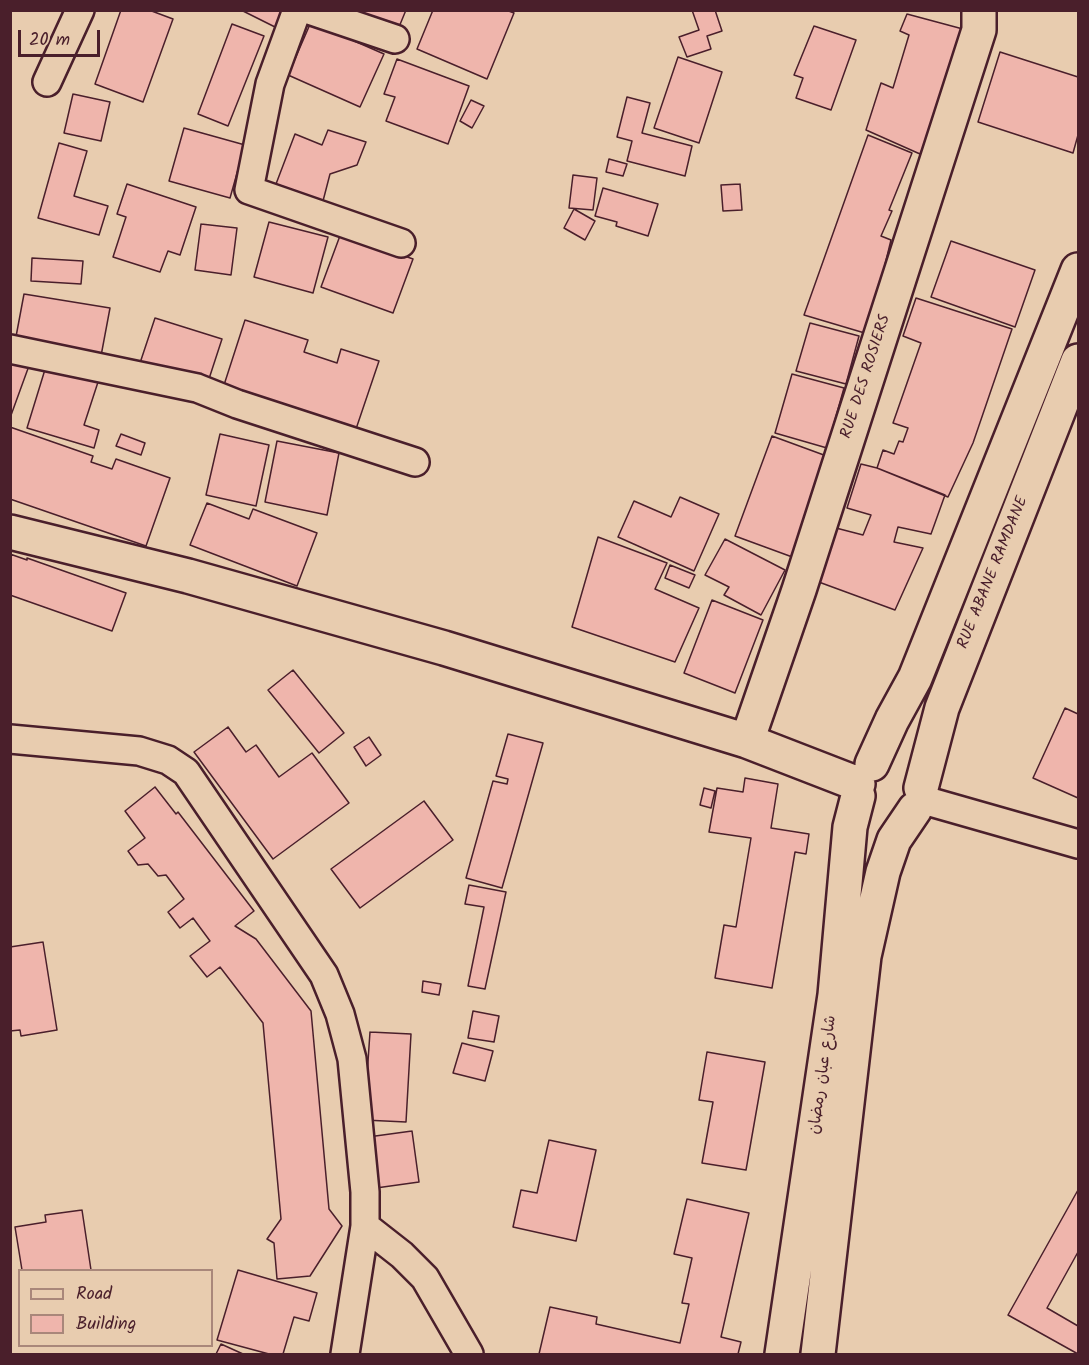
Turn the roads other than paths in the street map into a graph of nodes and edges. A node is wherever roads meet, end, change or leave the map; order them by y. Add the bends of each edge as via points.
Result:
1 (80, 10) edge
2 (297, 10) edge
3 (309, 10) edge
4 (978, 10) edge
5 (395, 39) dead end
6 (47, 82) dead end
7 (401, 243) dead end
8 (1078, 270) edge
9 (10, 349) edge
10 (1078, 362) edge
11 (415, 462) dead end
12 (10, 532) edge
13 (12, 737) edge
14 (747, 741) junction
15 (862, 781) junction
16 (919, 798) junction
17 (1078, 844) edge
18 (365, 1226) junction
19 (345, 1354) edge
20 (469, 1354) edge
21 (782, 1354) edge
22 (818, 1354) edge

1 - 6 street
2 - 7 street via 270,84 249,190
3 - 5 street
4 - 14 street, RUE DES ROSIERS via 979,30
8 - 15 street, شارع عبان رمضان via 915,678
9 - 11 street via 197,388
10 - 16 street, RUE ABANE RAMDANE via 942,708
12 - 14 street via 188,576 444,648
13 - 18 street via 139,751 168,760 186,772 324,975 340,1014 352,1059
14 - 15 street
15 - 16 street via 882,759 894,759 912,768 918,777
15 - 16 street via 861,806 886,823 908,816
15 - 21 street, شارع عبان رمضان via 850,827 835,995
16 - 17 street
16 - 22 street, شارع عبان رمضان via 894,840 864,956
18 - 19 street
18 - 20 street via 425,1278

